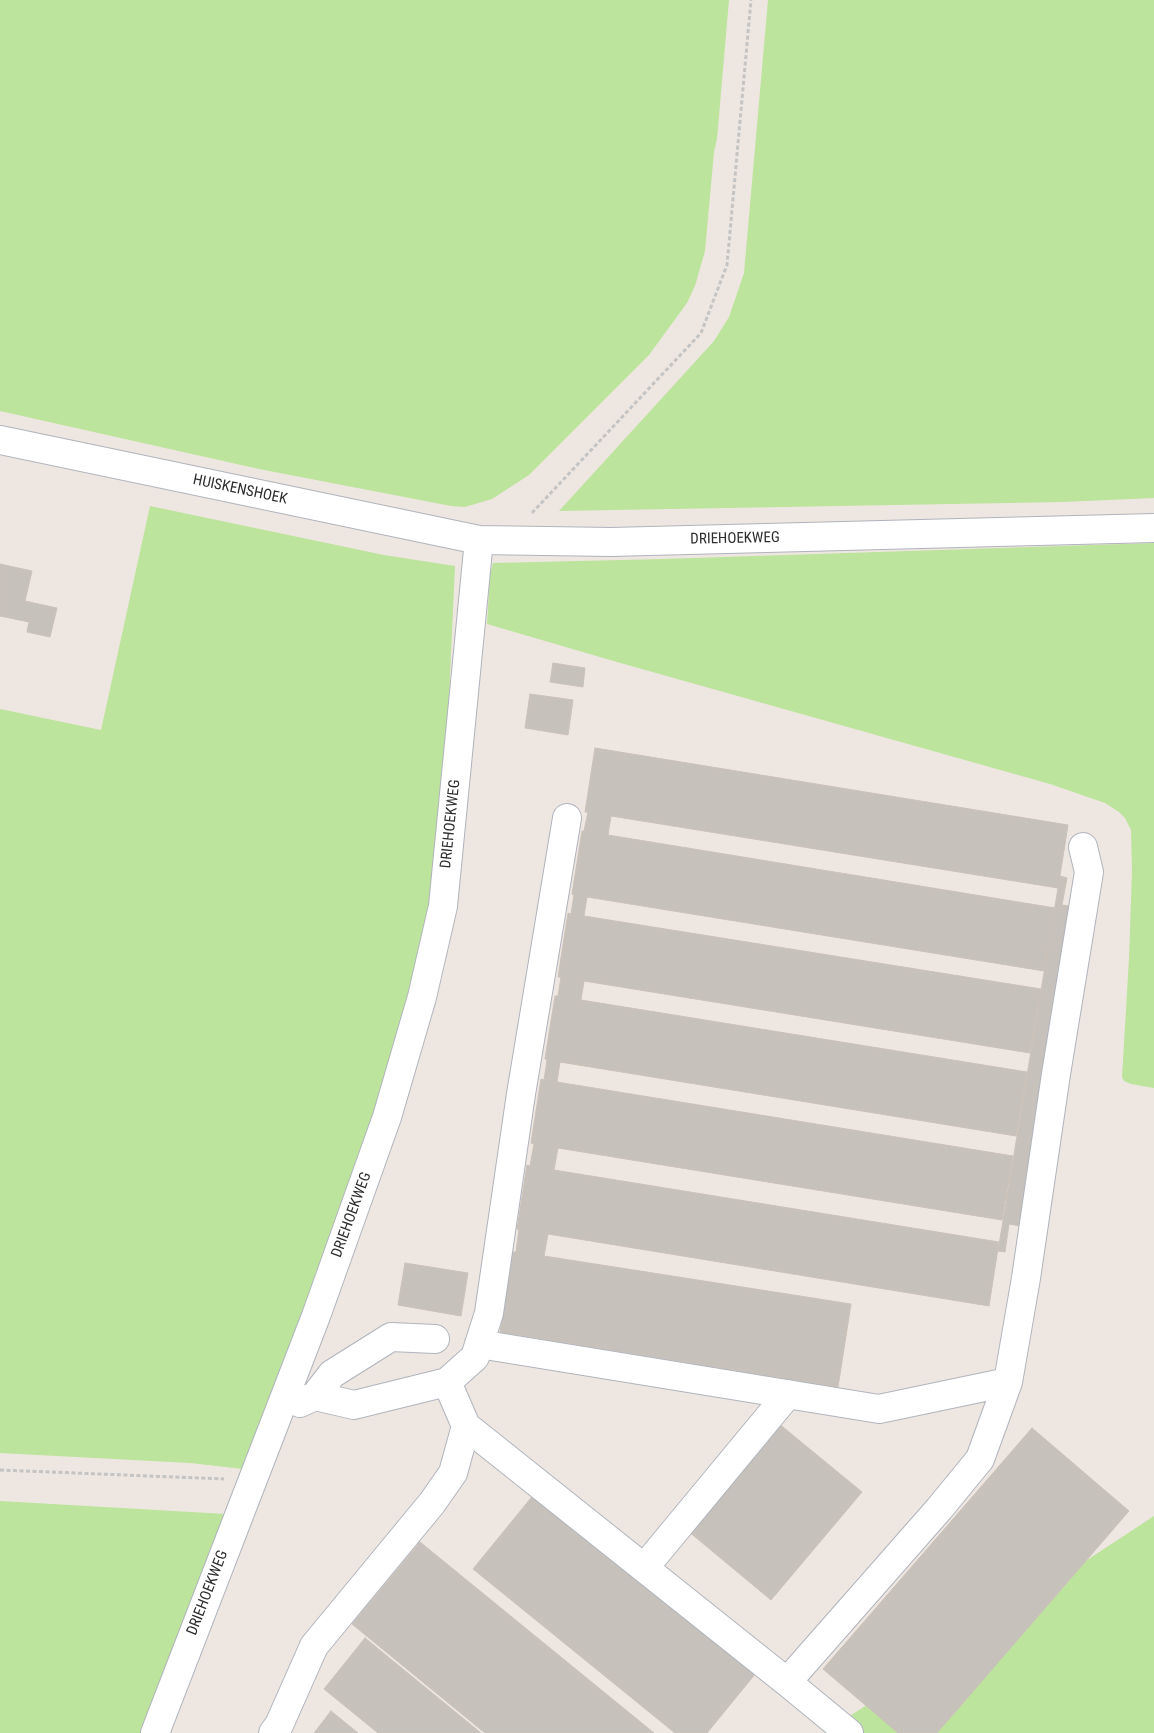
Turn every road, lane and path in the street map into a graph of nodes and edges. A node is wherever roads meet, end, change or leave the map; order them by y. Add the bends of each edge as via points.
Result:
1 (751, 0) edge
2 (0, 440) edge
3 (532, 514) dead end
4 (1154, 528) edge
5 (479, 540) junction
6 (567, 818) dead end
7 (1082, 847) dead end
8 (436, 1339) dead end
9 (479, 1344) junction
10 (446, 1382) junction
11 (1008, 1382) junction
12 (788, 1394) junction
13 (315, 1396) junction
14 (277, 1415) junction
15 (466, 1426) junction
16 (0, 1470) edge
17 (252, 1480) junction
18 (644, 1568) junction
19 (787, 1682) junction
20 (155, 1733) edge
21 (273, 1733) edge
22 (849, 1733) edge

1 - 3 path via 727,265 701,334
2 - 5 street, HUISKENSHOEK
4 - 5 street, DRIEHOEKWEG via 611,542
5 - 14 street, DRIEHOEKWEG via 443,906 387,1117
6 - 9 street via 489,1313
7 - 11 street via 1089,872
8 - 13 street via 391,1337 332,1374
9 - 10 street via 475,1357
9 - 12 street
10 - 13 street via 354,1405
10 - 15 street
11 - 12 street via 879,1409
11 - 19 street via 980,1459
12 - 18 street
13 - 14 street
14 - 17 street, DRIEHOEKWEG
15 - 18 street
15 - 21 street via 452,1473 432,1503 314,1646
16 - 17 path
17 - 20 street, DRIEHOEKWEG
18 - 19 street
19 - 22 street

